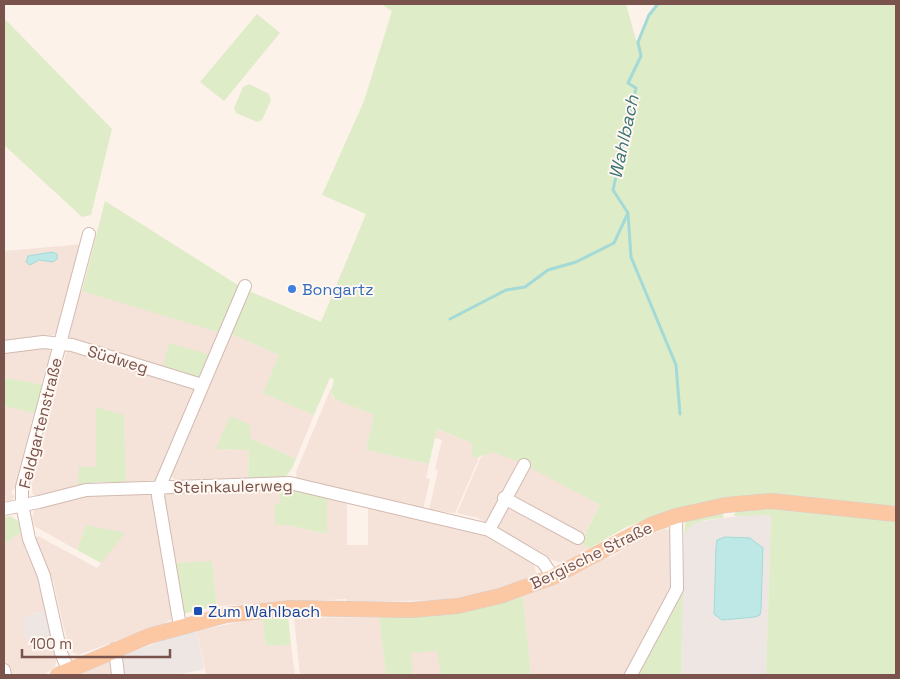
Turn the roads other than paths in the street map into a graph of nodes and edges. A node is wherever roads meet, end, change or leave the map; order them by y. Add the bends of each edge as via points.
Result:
1 (89, 234) dead end
2 (245, 286) dead end
3 (60, 343) junction
4 (4, 347) edge
5 (202, 386) junction
6 (524, 465) dead end
7 (159, 488) junction
8 (504, 498) junction
9 (22, 504) junction
10 (4, 509) edge
11 (896, 514) edge
12 (676, 516) junction
13 (488, 530) junction
14 (578, 538) dead end
15 (553, 577) junction
16 (180, 626) junction
17 (115, 649) junction
18 (4, 670) edge
19 (63, 672) edge
20 (5, 675) edge
21 (118, 675) edge
22 (631, 675) edge

1 - 3 street, Feldgartenstraße
2 - 5 street
3 - 4 street, Südweg
3 - 5 street, Südweg
3 - 9 street, Feldgartenstraße via 22,487
5 - 7 street
6 - 8 street
7 - 9 street, Steinkaulerweg via 86,490
7 - 13 street, Steinkaulerweg via 290,483
7 - 16 street
8 - 13 street
8 - 14 street
9 - 10 street, Steinkaulerweg
9 - 19 street, Feldgartenstraße via 29,539 44,576
11 - 12 main road, Bergische Straße via 771,501 726,505
12 - 15 main road, Bergische Straße via 626,537
12 - 22 street via 677,588
13 - 15 street, Steinkaulerweg via 543,562
15 - 16 main road, Bergische Straße via 500,596 457,606 411,610 281,608 226,615
16 - 17 main road, Bergische Straße
17 - 19 main road, Bergische Straße
17 - 21 street
18 - 20 street

